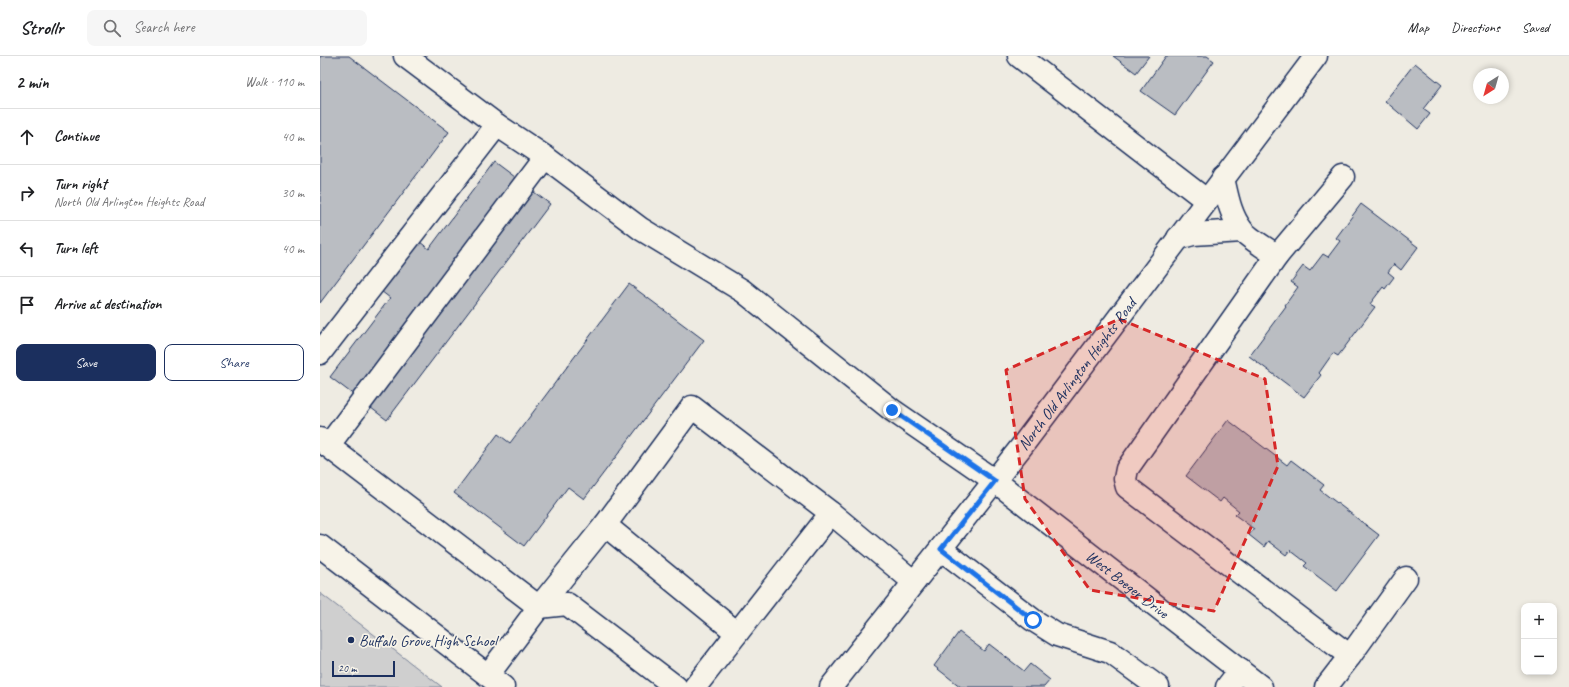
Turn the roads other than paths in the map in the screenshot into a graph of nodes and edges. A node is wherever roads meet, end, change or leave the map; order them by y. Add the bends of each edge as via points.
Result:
1 (405, 56) edge
2 (1019, 56) edge
3 (1308, 59) edge
4 (498, 125) junction
5 (545, 157) junction
6 (1343, 177) dead end
7 (1224, 178) junction
8 (1206, 200) junction
9 (1242, 231) junction
10 (1178, 238) junction
11 (1277, 256) junction
12 (320, 353) edge
13 (324, 443) edge
14 (995, 481) junction
15 (830, 513) junction
16 (605, 525) junction
17 (320, 546) edge
18 (941, 549) junction
19 (1406, 578) dead end
20 (914, 582) junction
21 (539, 607) junction
22 (737, 633) junction
23 (1350, 656) junction
24 (1234, 679) edge
25 (495, 681) edge
26 (676, 687) edge
27 (695, 687) edge
28 (831, 687) edge
29 (1158, 687) edge
30 (1261, 687) edge
31 (1326, 687) edge

1 - 4 street, West Boeger Drive
2 - 8 street
3 - 7 street, North Old Arlington Heights Road
4 - 5 street, West Boeger Drive
4 - 12 street
5 - 13 street
5 - 14 street, West Boeger Drive via 641,229 743,292 892,410
6 - 11 street
7 - 8 street, North Old Arlington Heights Road
7 - 9 street via 1228,202
8 - 10 street, North Old Arlington Heights Road
9 - 10 street via 1208,232
9 - 11 street
10 - 14 street, North Old Arlington Heights Road
11 - 23 street via 1127,469 1125,478 1128,487
13 - 21 street
14 - 18 street, North Old Arlington Heights Road
14 - 24 street, West Boeger Drive
15 - 16 street via 692,407
15 - 20 street
15 - 22 street
16 - 21 street
16 - 22 street
17 - 25 street
18 - 20 street, North Old Arlington Heights Road
18 - 29 street via 1033,620 1057,635 1110,652
19 - 23 street
20 - 28 street, North Old Arlington Heights Road
21 - 25 street
21 - 26 street via 567,604
22 - 27 street
23 - 31 street
24 - 30 street, West Boeger Drive

